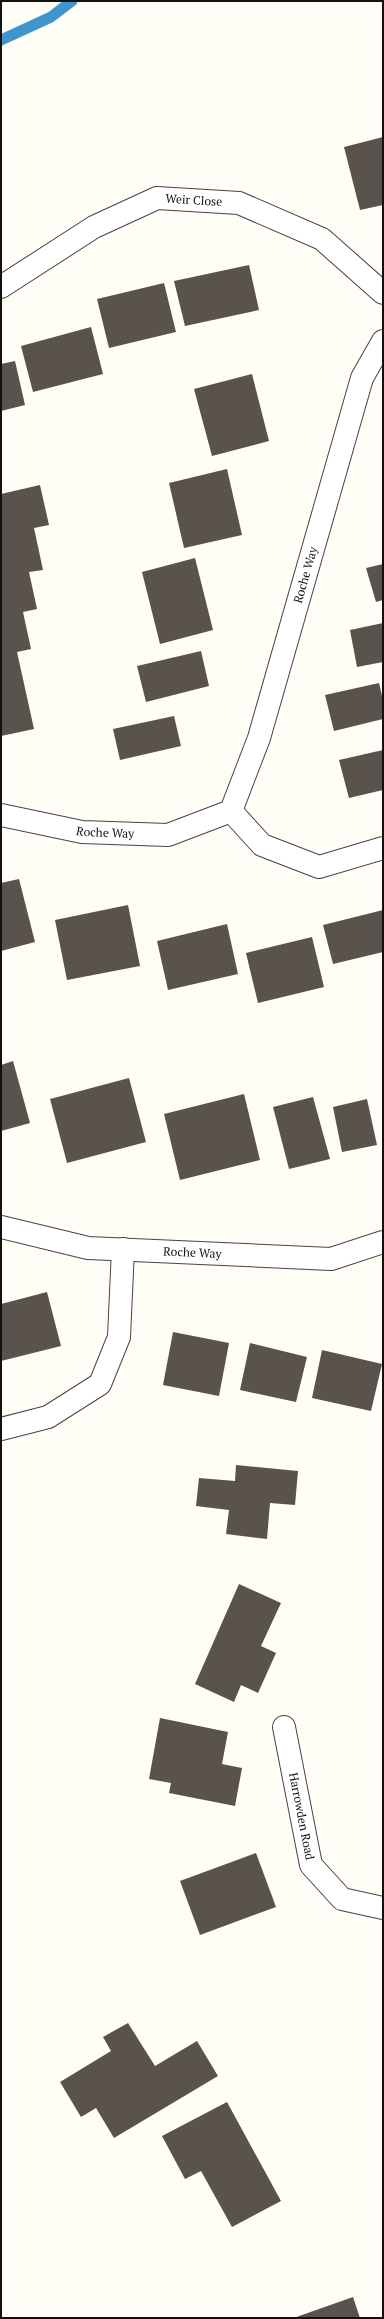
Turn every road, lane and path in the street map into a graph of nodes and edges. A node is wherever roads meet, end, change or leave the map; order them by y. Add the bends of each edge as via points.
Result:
1 (1, 287) edge
2 (383, 293) edge
3 (383, 341) edge
4 (231, 810) junction
5 (1, 815) edge
6 (383, 848) edge
7 (1, 1227) edge
8 (383, 1242) edge
9 (123, 1249) junction
10 (1, 1429) edge
11 (284, 1728) dead end
12 (383, 1908) edge

1 - 2 street, Weir Close via 94,227 158,198 239,203 322,239
3 - 4 street, Roche Way via 362,378 259,738
4 - 5 street, Roche Way via 168,835 82,832
4 - 6 street via 262,844 319,867
7 - 9 street, Roche Way via 88,1248
8 - 9 street, Roche Way via 331,1259
9 - 10 street via 119,1337 100,1384 48,1417
11 - 12 street, Harrowden Road via 311,1865 342,1899

